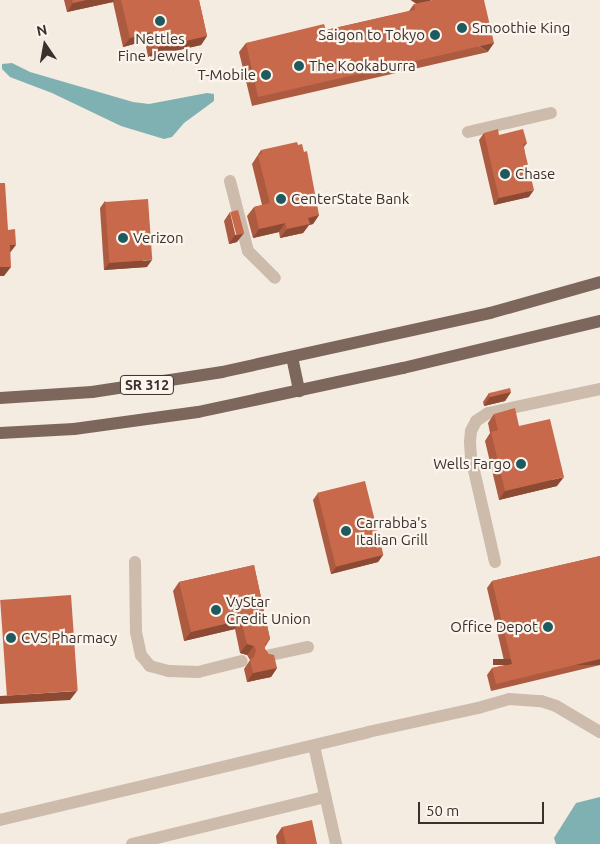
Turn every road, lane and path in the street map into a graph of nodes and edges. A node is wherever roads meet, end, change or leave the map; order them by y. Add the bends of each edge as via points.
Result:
1 (551, 113) dead end
2 (468, 132) dead end
3 (230, 181) dead end
4 (275, 278) dead end
5 (600, 282) edge
6 (600, 321) edge
7 (292, 357) junction
8 (600, 389) edge
9 (299, 391) junction
10 (0, 398) edge
11 (0, 433) edge
12 (135, 562) dead end
13 (494, 562) dead end
14 (308, 647) dead end
15 (266, 656) edge
16 (242, 662) dead end
17 (600, 732) edge
18 (314, 746) junction
19 (326, 797) junction
20 (0, 820) edge
21 (132, 844) edge
22 (336, 844) edge

1 - 2 lane
3 - 4 lane via 248,251
5 - 7 main road, SR 312 via 490,312
6 - 9 main road, SR 312
7 - 9 main road
7 - 10 main road, SR 312 via 162,383 92,392
8 - 13 lane via 488,413 476,421 470,442
9 - 11 main road, SR 312 via 127,423
12 - 16 lane via 136,632 141,655 150,666 169,671 198,672
14 - 15 lane
17 - 18 lane via 556,706 533,700 509,699
18 - 19 lane
18 - 20 lane
19 - 21 lane
19 - 22 lane

